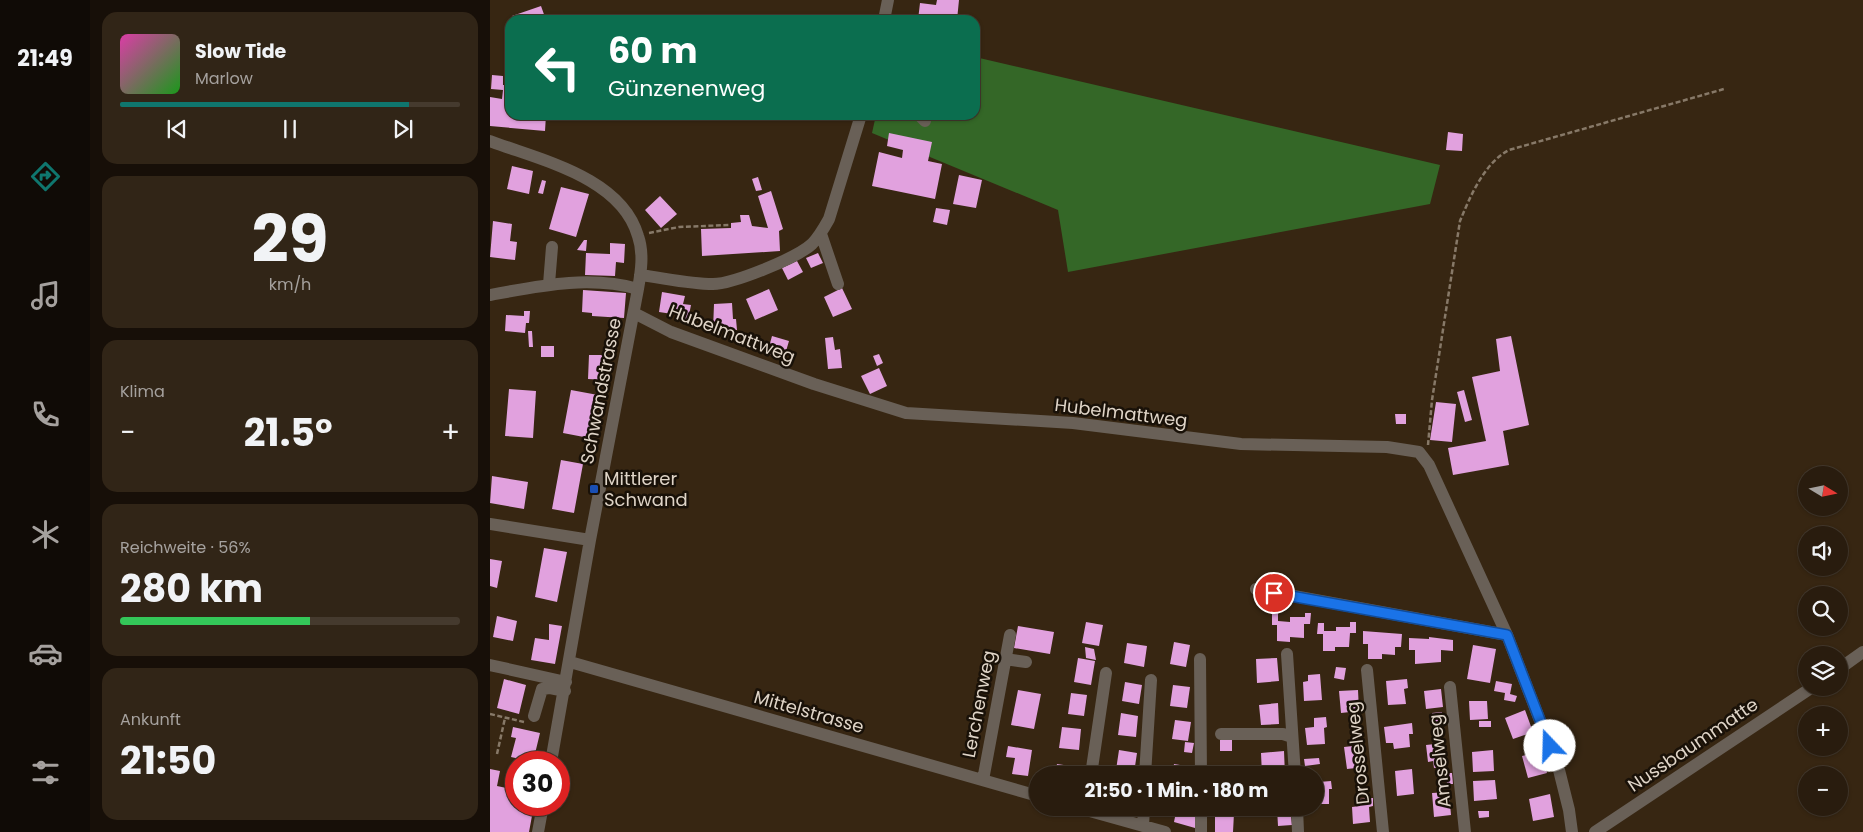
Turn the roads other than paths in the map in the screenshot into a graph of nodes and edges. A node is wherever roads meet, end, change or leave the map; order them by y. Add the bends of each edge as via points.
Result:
1 (888, 0) edge
2 (885, 15) edge
3 (859, 120) edge
4 (490, 141) edge
5 (821, 234) junction
6 (552, 247) dead end
7 (640, 275) junction
8 (549, 284) junction
9 (838, 284) dead end
10 (638, 289) junction
11 (490, 295) edge
12 (634, 312) junction
13 (490, 524) edge
14 (590, 540) junction
15 (1256, 589) dead end
16 (1010, 635) dead end
17 (1507, 635) junction
18 (1863, 652) edge
19 (1287, 654) dead end
20 (1200, 658) dead end
21 (1005, 659) junction
22 (570, 662) junction
23 (1026, 662) dead end
24 (1848, 663) edge
25 (490, 665) edge
26 (1367, 670) dead end
27 (1106, 673) dead end
28 (1151, 680) dead end
29 (566, 686) junction
30 (1450, 687) dead end
31 (1799, 696) edge
32 (534, 716) dead end
33 (1221, 734) dead end
34 (1292, 737) junction
35 (553, 751) edge
36 (1092, 766) edge
37 (1146, 766) edge
38 (1201, 766) edge
39 (1294, 766) edge
40 (983, 780) junction
41 (1029, 793) edge
42 (541, 816) edge
43 (1110, 816) edge
44 (1143, 816) edge
45 (1201, 816) edge
46 (1297, 816) edge
47 (1142, 826) junction
48 (538, 832) edge
49 (1165, 832) edge
50 (1201, 832) edge
51 (1298, 832) edge
52 (1383, 832) edge
53 (1464, 832) edge
54 (1572, 832) edge
55 (1595, 832) edge

1 - 2 street
3 - 5 street via 829,219
4 - 7 street, Schwandstrasse via 604,188 626,210 639,236
5 - 7 street via 800,253 726,283 702,284
5 - 9 street
6 - 8 street
7 - 10 street, Schwandstrasse
8 - 10 street via 608,283
8 - 11 street
10 - 12 street, Schwandstrasse
12 - 14 street, Schwandstrasse
12 - 17 street, Hubelmattweg via 672,332 814,384 906,413 1073,423 1241,444 1400,448 1419,452 1424,456
13 - 14 street
14 - 22 street, Schwandstrasse
15 - 17 street
16 - 21 street, Lerchenweg
17 - 54 street via 1559,770 1570,810
18 - 24 street
19 - 34 street
20 - 38 street
21 - 23 street
21 - 40 street, Lerchenweg
22 - 29 street, Schwandstrasse
22 - 40 street, Mittelstrasse
25 - 29 street
26 - 52 street, Drosselweg
27 - 36 street
28 - 37 street
29 - 32 street via 542,689
29 - 35 street, Schwandstrasse
30 - 53 street, Amselweg
31 - 55 street, Nussbaummatte
33 - 34 street via 1283,734
34 - 39 street
40 - 41 street, Mittelstrasse
42 - 48 street
43 - 47 street
44 - 47 street
45 - 50 street
46 - 51 street
47 - 49 street

